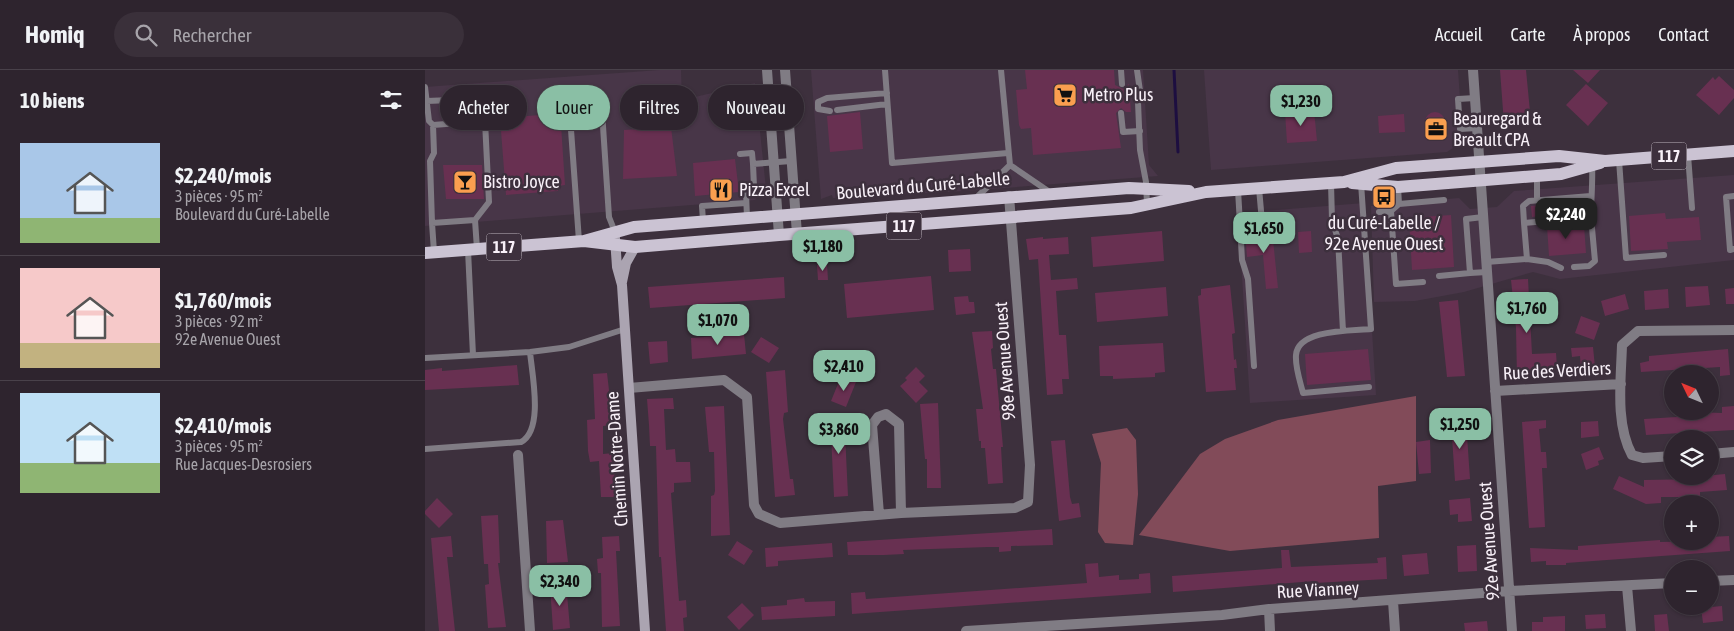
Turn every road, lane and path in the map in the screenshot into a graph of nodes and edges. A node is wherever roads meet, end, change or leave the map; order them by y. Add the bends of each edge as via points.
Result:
1 (767, 70) edge
2 (785, 70) edge
3 (885, 70) edge
4 (1001, 70) edge
5 (1121, 70) edge
6 (1137, 70) edge
7 (1473, 70) edge
8 (1122, 84) dead end
9 (425, 87) edge
10 (887, 93) junction
11 (1475, 98) junction
12 (440, 100) edge
13 (427, 101) junction
14 (887, 104) junction
15 (1121, 113) dead end
16 (433, 125) junction
17 (440, 125) edge
18 (1477, 128) junction
19 (485, 130) edge
20 (572, 130) edge
21 (603, 130) edge
22 (1140, 131) junction
23 (1734, 151) edge
24 (1009, 153) junction
25 (740, 154) dead end
26 (1689, 155) junction
27 (1619, 160) junction
28 (428, 161) edge
29 (791, 161) junction
30 (1480, 161) junction
31 (774, 162) junction
32 (1596, 162) junction
33 (753, 164) junction
34 (1010, 166) junction
35 (1537, 176) junction
36 (1361, 180) junction
37 (1481, 180) junction
38 (1337, 182) junction
39 (1398, 187) junction
40 (1259, 188) junction
41 (1147, 189) junction
42 (1238, 190) junction
43 (1206, 192) junction
44 (1053, 193) junction
45 (1009, 196) junction
46 (1591, 196) junction
47 (1734, 196) edge
48 (975, 199) junction
49 (1558, 199) junction
50 (1444, 200) dead end
51 (1537, 200) junction
52 (746, 203) junction
53 (1147, 204) junction
54 (1399, 204) junction
55 (1692, 208) dead end
56 (1391, 211) junction
57 (1379, 212) dead end
58 (795, 214) junction
59 (778, 216) junction
60 (1011, 217) junction
61 (1483, 217) junction
62 (1591, 217) junction
63 (747, 218) junction
64 (475, 220) junction
65 (1558, 220) junction
66 (703, 221) junction
67 (1524, 222) junction
68 (432, 223) junction
69 (1240, 224) junction
70 (797, 234) junction
71 (779, 236) junction
72 (615, 238) junction
73 (581, 241) junction
74 (635, 247) junction
75 (1734, 249) edge
76 (472, 250) junction
77 (429, 253) edge
78 (1664, 255) dead end
79 (1527, 259) junction
80 (1486, 267) junction
81 (1574, 267) dead end
82 (1561, 268) dead end
83 (1470, 273) junction
84 (1439, 276) dead end
85 (1423, 282) dead end
86 (622, 285) junction
87 (625, 329) junction
88 (1734, 330) edge
89 (1343, 332) junction
90 (530, 352) junction
91 (473, 355) junction
92 (425, 358) edge
93 (1254, 366) dead end
94 (1621, 384) junction
95 (1369, 387) dead end
96 (629, 388) junction
97 (1495, 391) junction
98 (425, 449) edge
99 (1734, 452) edge
100 (1719, 453) edge
101 (518, 455) dead end
102 (1664, 457) edge
103 (901, 513) junction
104 (879, 514) junction
105 (1734, 580) edge
106 (1719, 581) edge
107 (1664, 584) edge
108 (1627, 586) junction
109 (1509, 591) junction
110 (1393, 602) junction
111 (1269, 609) junction
112 (530, 631) edge
113 (645, 631) edge
114 (966, 631) edge
115 (1270, 631) edge
116 (1395, 631) edge
117 (1512, 631) edge
118 (1631, 631) edge

1 - 31 street
2 - 29 street
3 - 10 lane
4 - 24 lane
5 - 8 lane
6 - 22 lane
7 - 11 street, 92e Avenue Ouest
9 - 13 lane
10 - 14 lane
10 - 14 lane via 827,98 820,100 817,107 833,111
11 - 18 street, 92e Avenue Ouest
11 - 18 lane via 1458,99 1460,129
12 - 13 lane
13 - 16 lane via 429,121
14 - 24 lane via 892,163
15 - 22 lane via 1123,132
16 - 17 lane
16 - 28 lane via 434,153
18 - 30 street, 92e Avenue Ouest
19 - 64 lane via 489,202
20 - 73 lane
21 - 72 lane via 609,217
22 - 41 lane
23 - 26 main road, Boulevard du Curé-Labelle / 117
24 - 34 lane
25 - 33 lane via 752,153
26 - 27 main road, Boulevard du Curé-Labelle / 117
26 - 55 lane
27 - 32 main road, Boulevard du Curé-Labelle / 117
27 - 78 lane via 1626,258
28 - 68 lane
29 - 31 lane
29 - 58 street
30 - 32 main road, Boulevard du Curé-Labelle / 117 via 1559,156
30 - 36 main road, Boulevard du Curé-Labelle / 117 via 1396,168
30 - 37 street, 92e Avenue Ouest
31 - 33 lane
31 - 59 street
32 - 35 main road, Boulevard du Curé-Labelle / 117 via 1561,174
32 - 46 lane
33 - 52 lane via 754,187 746,192
34 - 44 lane
34 - 48 lane
35 - 37 main road, Boulevard du Curé-Labelle / 117
35 - 51 lane
36 - 38 main road, Boulevard du Curé-Labelle / 117
36 - 39 main road, Boulevard du Curé-Labelle / 117
36 - 89 lane via 1371,328
37 - 39 main road, Boulevard du Curé-Labelle / 117
37 - 61 street, 92e Avenue Ouest
38 - 40 main road, Boulevard du Curé-Labelle / 117
38 - 89 lane via 1332,220 1338,239
39 - 54 lane
40 - 42 main road, Boulevard du Curé-Labelle / 117
40 - 69 lane via 1261,222
41 - 43 main road, Boulevard du Curé-Labelle / 117
41 - 44 main road, Boulevard du Curé-Labelle / 117
41 - 53 lane
42 - 43 main road, Boulevard du Curé-Labelle / 117
42 - 69 lane
43 - 53 main road, Boulevard du Curé-Labelle / 117
44 - 45 main road, Boulevard du Curé-Labelle / 117
45 - 48 main road, Boulevard du Curé-Labelle / 117
45 - 60 street, 98e Avenue Ouest
46 - 49 lane
46 - 62 lane
47 - 75 lane via 1726,197 1730,250
48 - 58 main road, Boulevard du Curé-Labelle / 117
49 - 51 lane
49 - 65 lane
50 - 54 lane
51 - 67 lane via 1523,206
52 - 63 lane
52 - 66 lane via 702,206
53 - 60 main road, Boulevard du Curé-Labelle / 117
54 - 56 lane
56 - 57 lane
56 - 85 lane via 1396,284
58 - 59 main road, Boulevard du Curé-Labelle / 117
58 - 70 street
59 - 63 main road, Boulevard du Curé-Labelle / 117
59 - 71 street
60 - 70 main road, Boulevard du Curé-Labelle / 117
60 - 103 street, 98e Avenue Ouest via 1030,465 1028,502 1015,508
61 - 80 street, 92e Avenue Ouest
61 - 83 lane via 1466,219
62 - 65 lane
62 - 81 lane via 1595,261 1589,266
63 - 66 main road, Boulevard du Curé-Labelle / 117
64 - 68 lane
64 - 76 lane
65 - 67 lane
66 - 72 main road, Boulevard du Curé-Labelle / 117 via 634,227
67 - 79 lane
68 - 77 lane
69 - 93 lane via 1242,260 1248,279
70 - 71 main road, Boulevard du Curé-Labelle / 117
71 - 74 main road, Boulevard du Curé-Labelle / 117
72 - 73 main road, Boulevard du Curé-Labelle / 117
72 - 74 main road, Boulevard du Curé-Labelle / 117
72 - 86 street, Chemin Notre-Dame
73 - 76 main road, Boulevard du Curé-Labelle / 117
74 - 86 street, Chemin Notre-Dame via 626,263
76 - 77 main road, Boulevard du Curé-Labelle / 117
76 - 91 lane
79 - 80 lane
79 - 82 lane
80 - 83 lane
80 - 97 street, 92e Avenue Ouest
83 - 84 lane
86 - 87 street, Chemin Notre-Dame
87 - 90 lane via 569,347
87 - 96 street, Chemin Notre-Dame
88 - 94 street, Rue des Verdiers via 1638,331 1622,345
89 - 95 lane via 1312,335 1299,347 1296,358 1303,393
90 - 91 lane
90 - 98 lane via 535,398 533,428 527,439
91 - 92 lane
94 - 97 street, Rue des Verdiers
94 - 102 street, Rue des Verdiers via 1624,439 1632,454 1643,458
96 - 104 street via 724,380 747,397 754,505 759,514 781,523
96 - 113 street, Chemin Notre-Dame
97 - 109 street, 92e Avenue Ouest
99 - 100 street
101 - 112 street
103 - 104 street
103 - 104 street via 899,424 886,414 878,417 872,426
105 - 106 street
107 - 108 street, Rue Vianney
108 - 109 street, Rue Vianney
108 - 118 street
109 - 110 street, Rue Vianney
109 - 117 street, 92e Avenue Ouest
110 - 111 street, Rue Vianney
110 - 116 street
111 - 114 street, Rue Vianney via 1222,615
111 - 115 street

